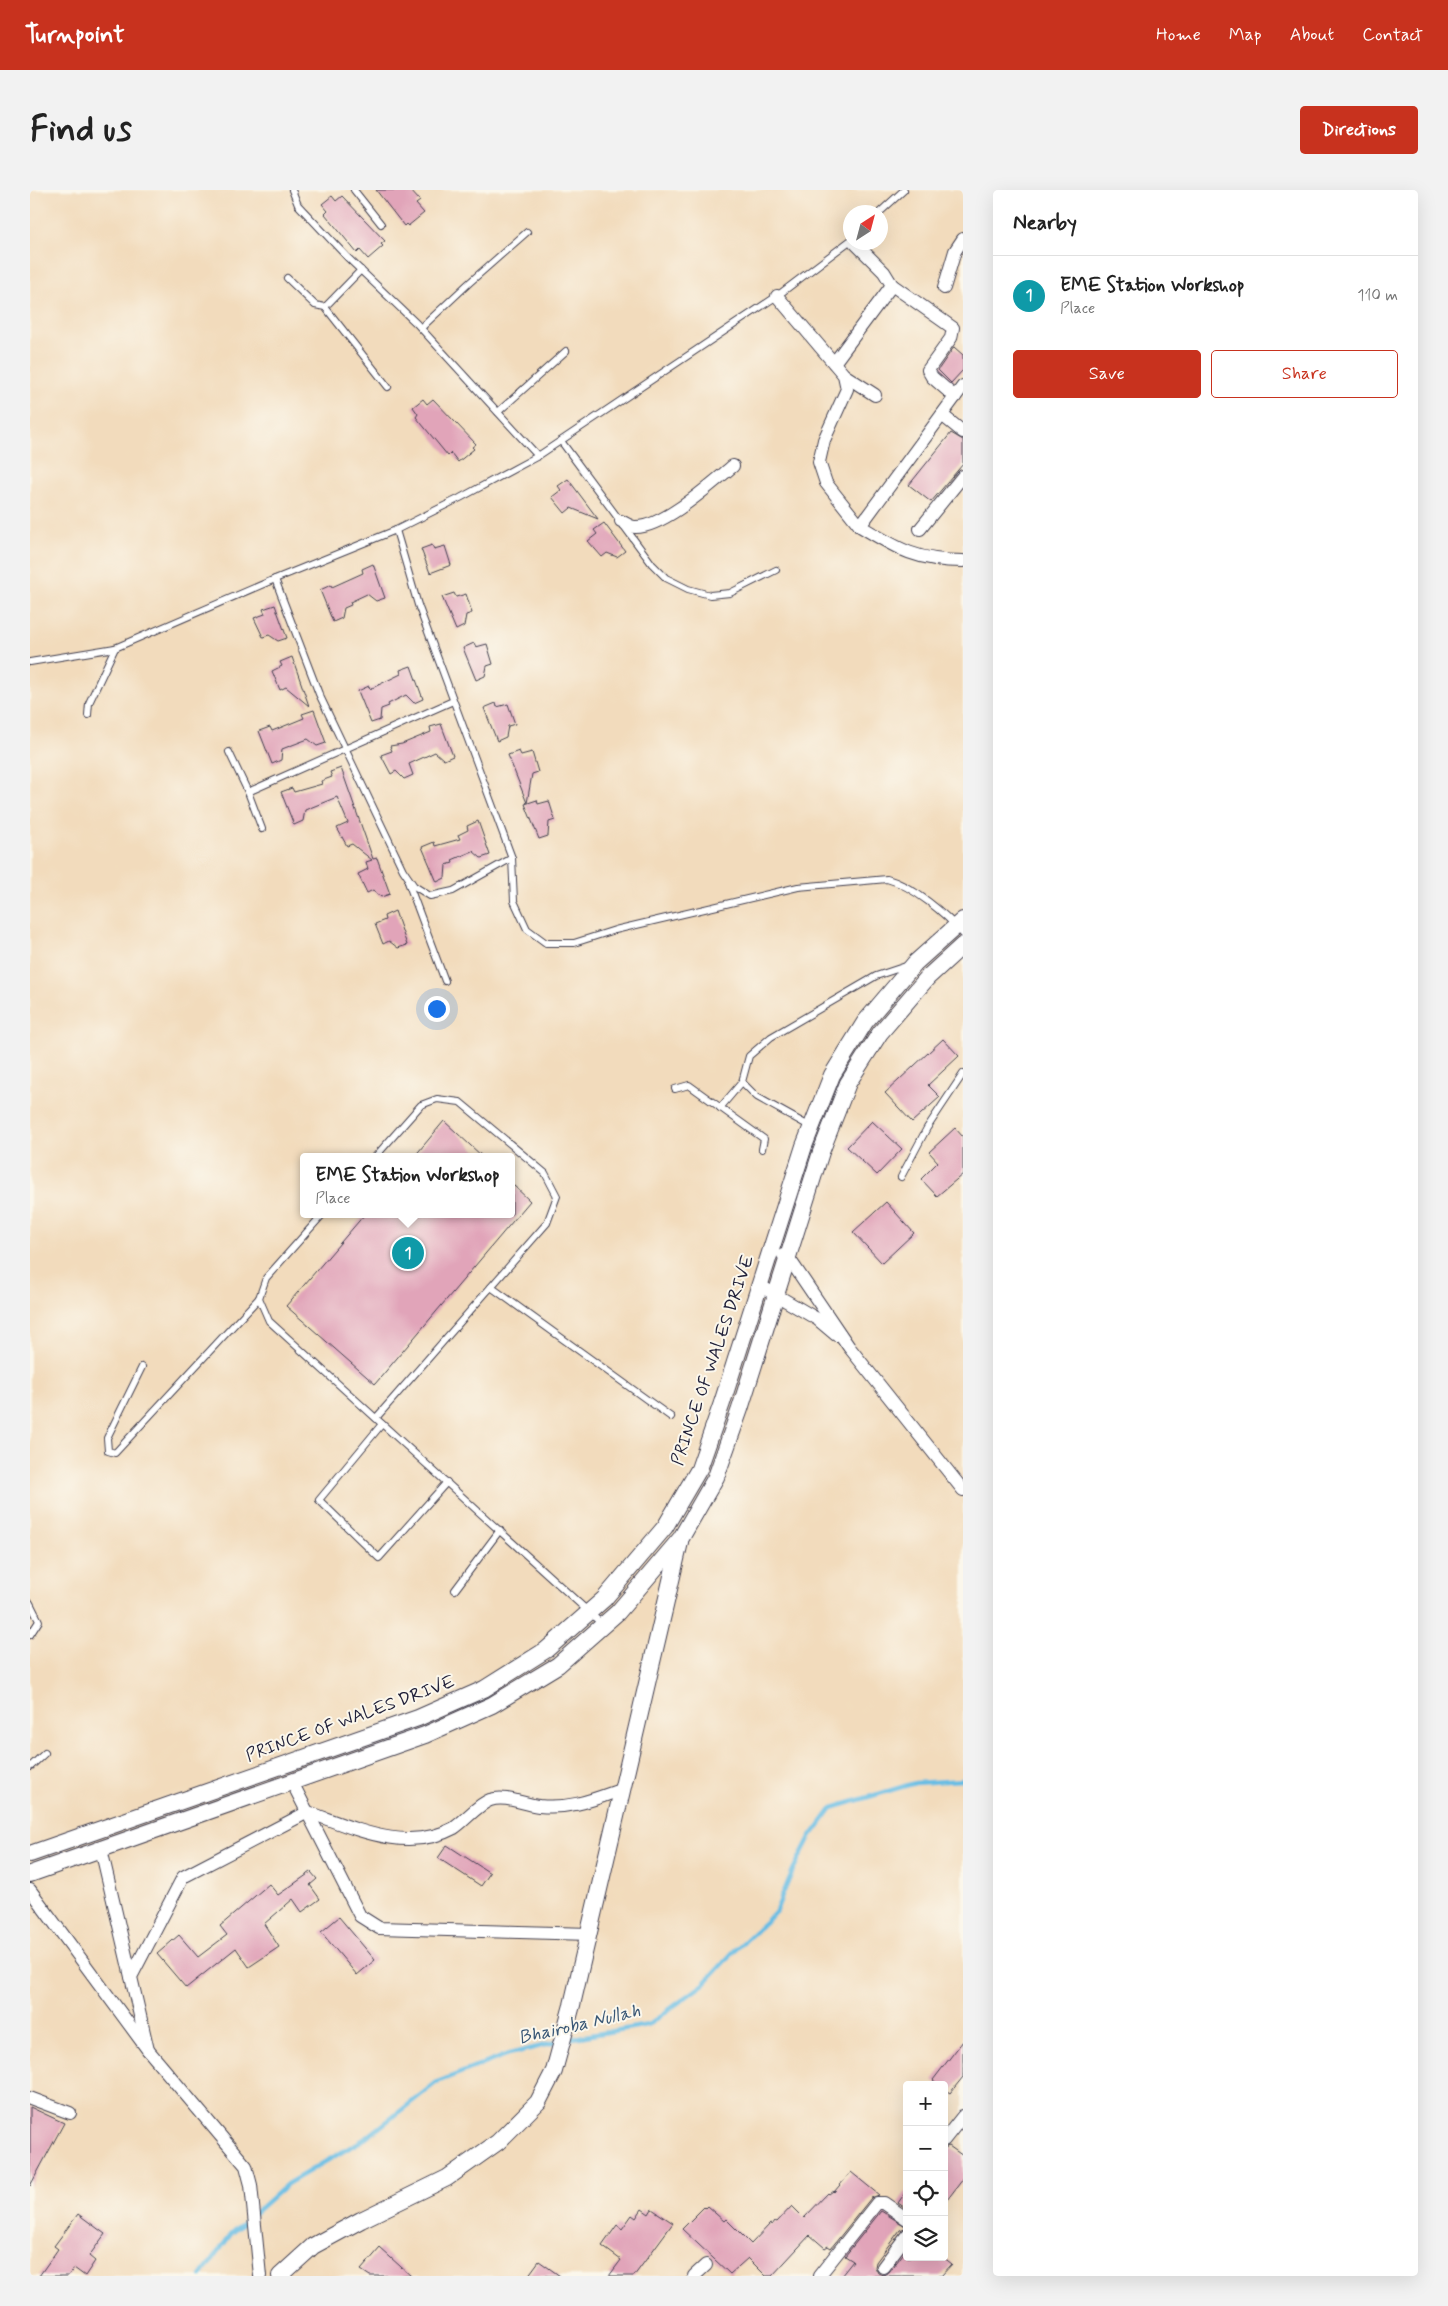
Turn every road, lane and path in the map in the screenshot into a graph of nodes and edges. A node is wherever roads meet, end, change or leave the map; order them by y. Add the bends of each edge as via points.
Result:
1 (292, 190) edge
2 (354, 190) edge
3 (904, 190) edge
4 (888, 205) edge
5 (381, 224) dead end
6 (527, 232) dead end
7 (963, 239) edge
8 (843, 245) edge
9 (862, 250) edge
10 (361, 270) junction
11 (287, 278) dead end
12 (892, 285) junction
13 (944, 288) dead end
14 (777, 296) junction
15 (325, 307) junction
16 (421, 328) junction
17 (566, 351) dead end
18 (834, 363) junction
19 (844, 375) junction
20 (963, 386) edge
21 (388, 387) dead end
22 (875, 396) dead end
23 (955, 397) junction
24 (498, 412) junction
25 (942, 415) junction
26 (963, 432) edge
27 (561, 441) junction
28 (538, 456) junction
29 (732, 466) dead end
30 (963, 476) edge
31 (621, 521) junction
32 (860, 526) junction
33 (920, 529) dead end
34 (396, 530) junction
35 (963, 561) edge
36 (776, 570) dead end
37 (275, 579) junction
38 (115, 648) junction
39 (30, 662) edge
40 (452, 701) junction
41 (88, 715) dead end
42 (344, 748) junction
43 (230, 752) dead end
44 (248, 792) junction
45 (262, 829) dead end
46 (512, 858) junction
47 (406, 874) junction
48 (961, 927) edge
49 (963, 945) edge
50 (915, 963) junction
51 (444, 981) dead end
52 (963, 1074) edge
53 (742, 1082) junction
54 (675, 1089) dead end
55 (720, 1108) junction
56 (811, 1127) junction
57 (762, 1149) dead end
58 (379, 1153) edge
59 (901, 1176) dead end
60 (319, 1218) edge
61 (770, 1251) junction
62 (788, 1258) junction
63 (759, 1285) junction
64 (491, 1287) junction
65 (777, 1294) junction
66 (258, 1298) junction
67 (849, 1346) junction
68 (142, 1367) dead end
69 (671, 1417) dead end
70 (376, 1418) junction
71 (382, 1424) junction
72 (447, 1482) junction
73 (963, 1490) edge
74 (665, 1528) junction
75 (500, 1530) junction
76 (681, 1538) junction
77 (455, 1590) dead end
78 (30, 1603) edge
79 (589, 1612) junction
80 (603, 1625) junction
81 (30, 1635) edge
82 (45, 1752) dead end
83 (30, 1767) edge
84 (292, 1782) junction
85 (623, 1789) junction
86 (308, 1812) junction
87 (101, 1849) junction
88 (30, 1854) edge
89 (30, 1874) edge
90 (30, 1890) edge
91 (590, 1934) junction
92 (131, 1977) junction
93 (148, 2050) junction
94 (30, 2098) edge
95 (70, 2113) dead end
96 (963, 2117) edge
97 (948, 2135) edge
98 (903, 2216) edge
99 (903, 2240) edge
100 (706, 2265) dead end
101 (882, 2267) dead end
102 (260, 2276) edge
103 (280, 2276) edge
104 (694, 2276) edge
105 (819, 2276) edge

1 - 10 lane via 298,205
2 - 5 lane
3 - 4 lane
6 - 16 lane
7 - 13 street via 954,251
8 - 14 lane
9 - 12 street
10 - 15 lane
10 - 16 lane
11 - 15 lane via 315,305
12 - 18 street
12 - 23 street via 953,328 951,338 928,370
14 - 18 street
14 - 27 lane
15 - 21 lane
16 - 24 lane
17 - 24 lane
18 - 19 street
19 - 22 street
19 - 32 street via 847,389 824,440 819,462 826,483
20 - 23 street
23 - 25 street
24 - 28 lane
25 - 26 street
25 - 32 street
27 - 28 lane
27 - 31 lane
28 - 34 lane
29 - 31 street via 701,493 656,522 634,528
30 - 33 street
31 - 36 lane via 652,564 666,578 688,589 710,595 730,593
32 - 35 street via 896,548 927,560
34 - 37 lane
34 - 40 lane via 418,606
37 - 38 lane
37 - 42 lane via 319,694
38 - 39 lane
38 - 41 lane via 90,703
40 - 42 lane
40 - 46 lane
42 - 44 lane
42 - 47 lane
43 - 44 lane
44 - 45 lane
46 - 47 lane via 453,891 430,896 414,886
46 - 48 lane via 514,901 527,929 546,943 574,943 615,930 798,887 887,879 907,886
47 - 51 lane
48 - 50 street, PRINCE OF WALES DRIVE
49 - 62 street via 928,977 880,1033 848,1083 821,1152
50 - 53 lane via 876,976 771,1037 749,1056
50 - 56 street, PRINCE OF WALES DRIVE via 865,1022 832,1075
52 - 59 lane
53 - 55 lane
53 - 56 lane via 756,1097
54 - 55 lane via 689,1086
55 - 57 lane via 764,1139
56 - 61 street, PRINCE OF WALES DRIVE
58 - 64 lane via 421,1106 438,1099 460,1102 545,1173 557,1196 547,1223
60 - 66 lane via 266,1278
61 - 62 street
61 - 63 street, PRINCE OF WALES DRIVE
62 - 65 street
62 - 67 street
63 - 65 street
63 - 74 street, PRINCE OF WALES DRIVE via 699,1469
64 - 69 lane
64 - 70 lane
65 - 67 street via 817,1319
65 - 76 street via 716,1477
66 - 68 lane via 116,1453 108,1451 107,1438
66 - 70 lane via 269,1321
67 - 73 street
70 - 71 lane
71 - 72 lane
71 - 72 lane via 319,1500 379,1558
72 - 75 lane
74 - 76 street
74 - 79 street, PRINCE OF WALES DRIVE
75 - 77 lane
75 - 79 lane
76 - 80 street
76 - 85 street
78 - 81 lane via 39,1621
79 - 80 lane
79 - 88 street, PRINCE OF WALES DRIVE via 546,1650 484,1689 418,1718
80 - 84 street via 558,1665 492,1705 425,1735
82 - 83 lane
84 - 86 street
84 - 87 street
85 - 86 street via 576,1806 538,1806 515,1800 490,1800 453,1828 424,1838 386,1838
85 - 91 street
86 - 91 street via 360,1916 380,1928
86 - 92 street via 183,1877
87 - 89 street
87 - 92 street
90 - 93 street
91 - 103 street via 554,2071 538,2102 498,2142 446,2178 313,2246
92 - 93 street
93 - 102 street via 246,2166
94 - 95 street
96 - 97 street
98 - 105 street via 884,2203 877,2203
99 - 101 street
100 - 104 street

